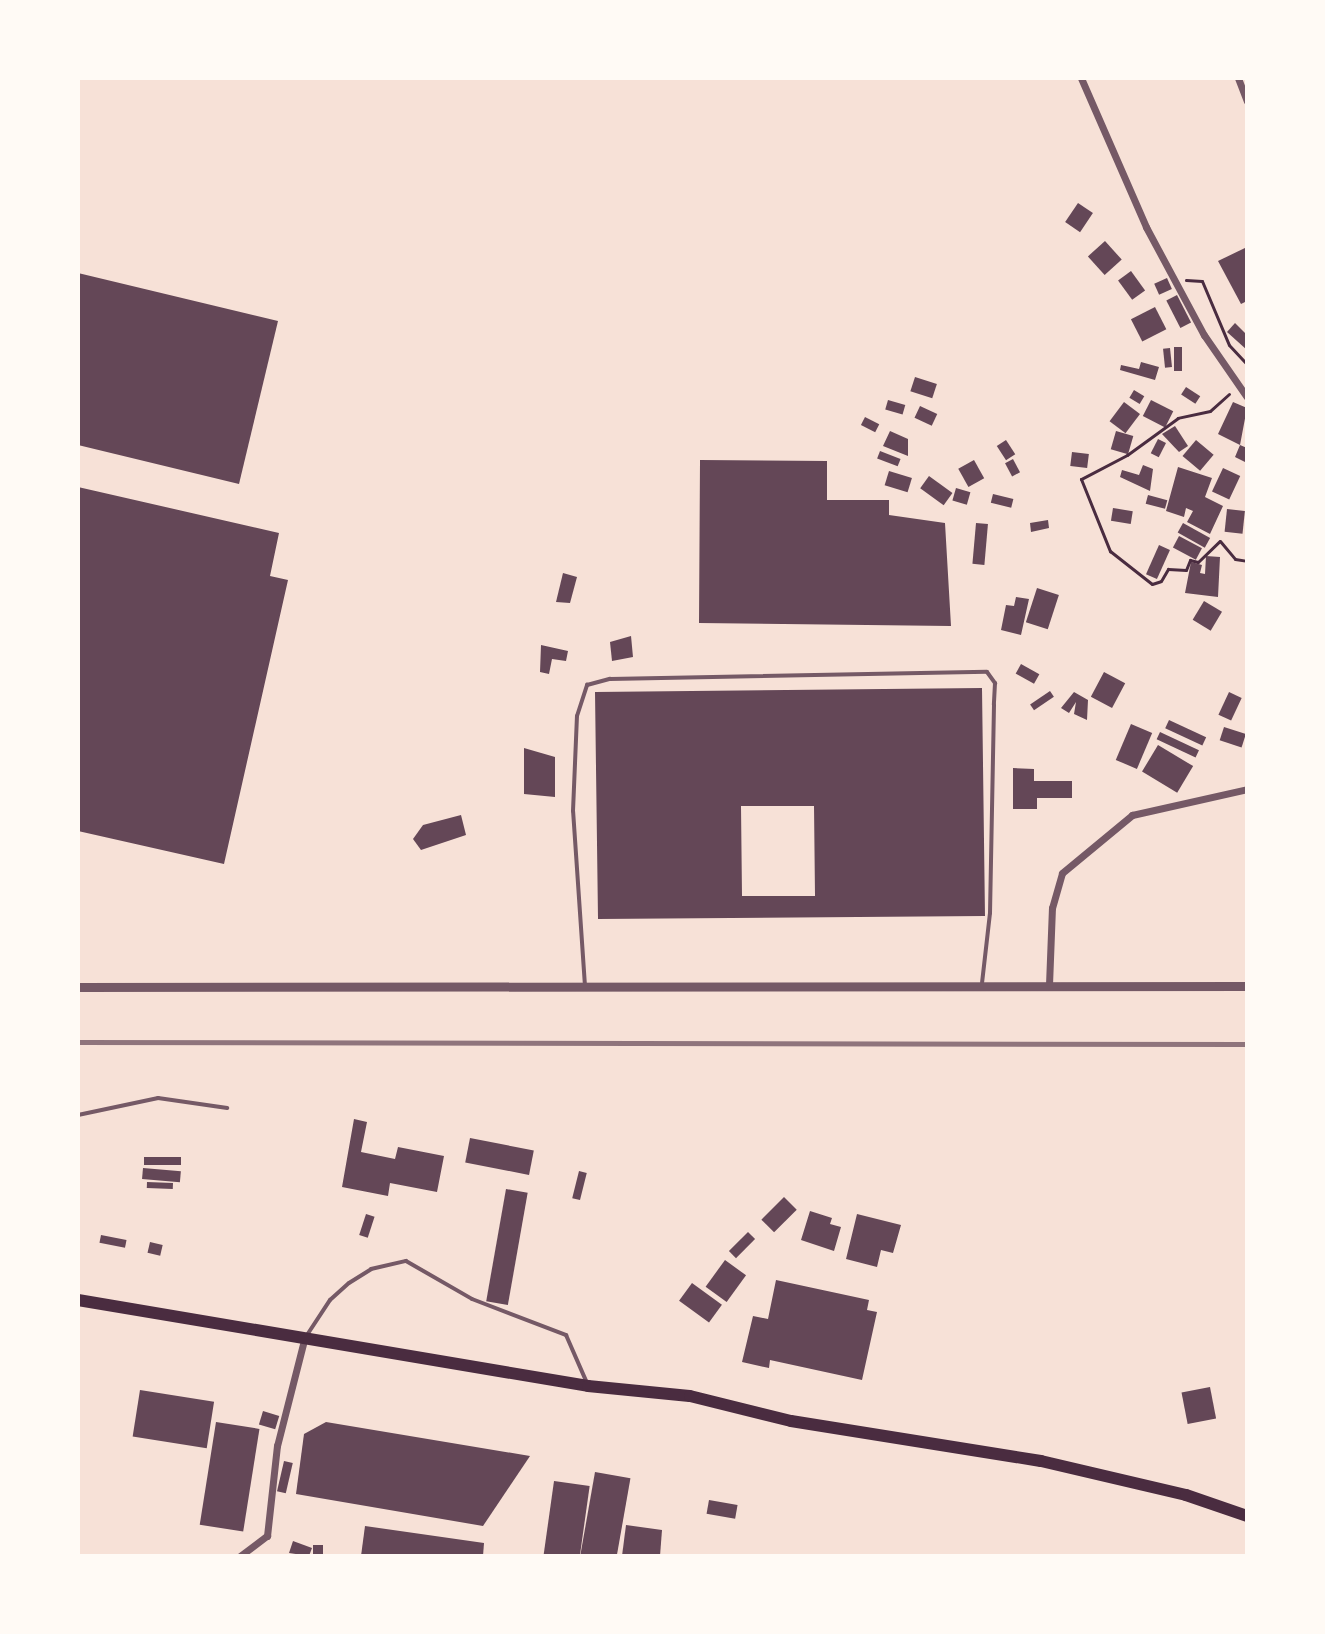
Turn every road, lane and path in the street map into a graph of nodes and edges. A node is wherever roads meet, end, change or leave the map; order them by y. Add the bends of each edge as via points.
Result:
1 (1081, 78) edge
2 (1238, 78) edge
3 (1247, 101) edge
4 (1176, 279) junction
5 (1247, 364) edge
6 (1237, 386) junction
7 (1247, 397) edge
8 (1247, 561) edge
9 (1247, 789) edge
10 (982, 985) junction
11 (1049, 985) junction
12 (585, 986) junction
13 (1247, 986) edge
14 (78, 987) edge
15 (227, 1108) dead end
16 (78, 1115) edge
17 (78, 1300) edge
18 (304, 1340) junction
19 (588, 1386) junction
20 (1247, 1516) edge
21 (240, 1556) edge

1 - 4 street via 1146,227
2 - 3 street
4 - 5 path via 1202,281 1229,345
4 - 6 street
6 - 7 street
6 - 8 path via 1210,411 1178,418 1127,455 1081,479 1110,551 1152,584 1168,569 1186,570 1190,560 1198,562 1220,541 1235,559
9 - 11 street via 1132,815 1062,873 1052,908
10 - 11 street
10 - 12 street
10 - 12 lane via 990,913 995,683 987,672 610,679 587,685 577,716 573,811
11 - 13 street
12 - 14 street
15 - 16 lane via 158,1098
17 - 18 highway
18 - 19 highway
18 - 19 lane via 330,1300 349,1283 371,1269 406,1261 472,1299 566,1335
18 - 21 street via 277,1446 267,1536
19 - 20 highway via 690,1396 791,1421 1041,1461 1186,1495

